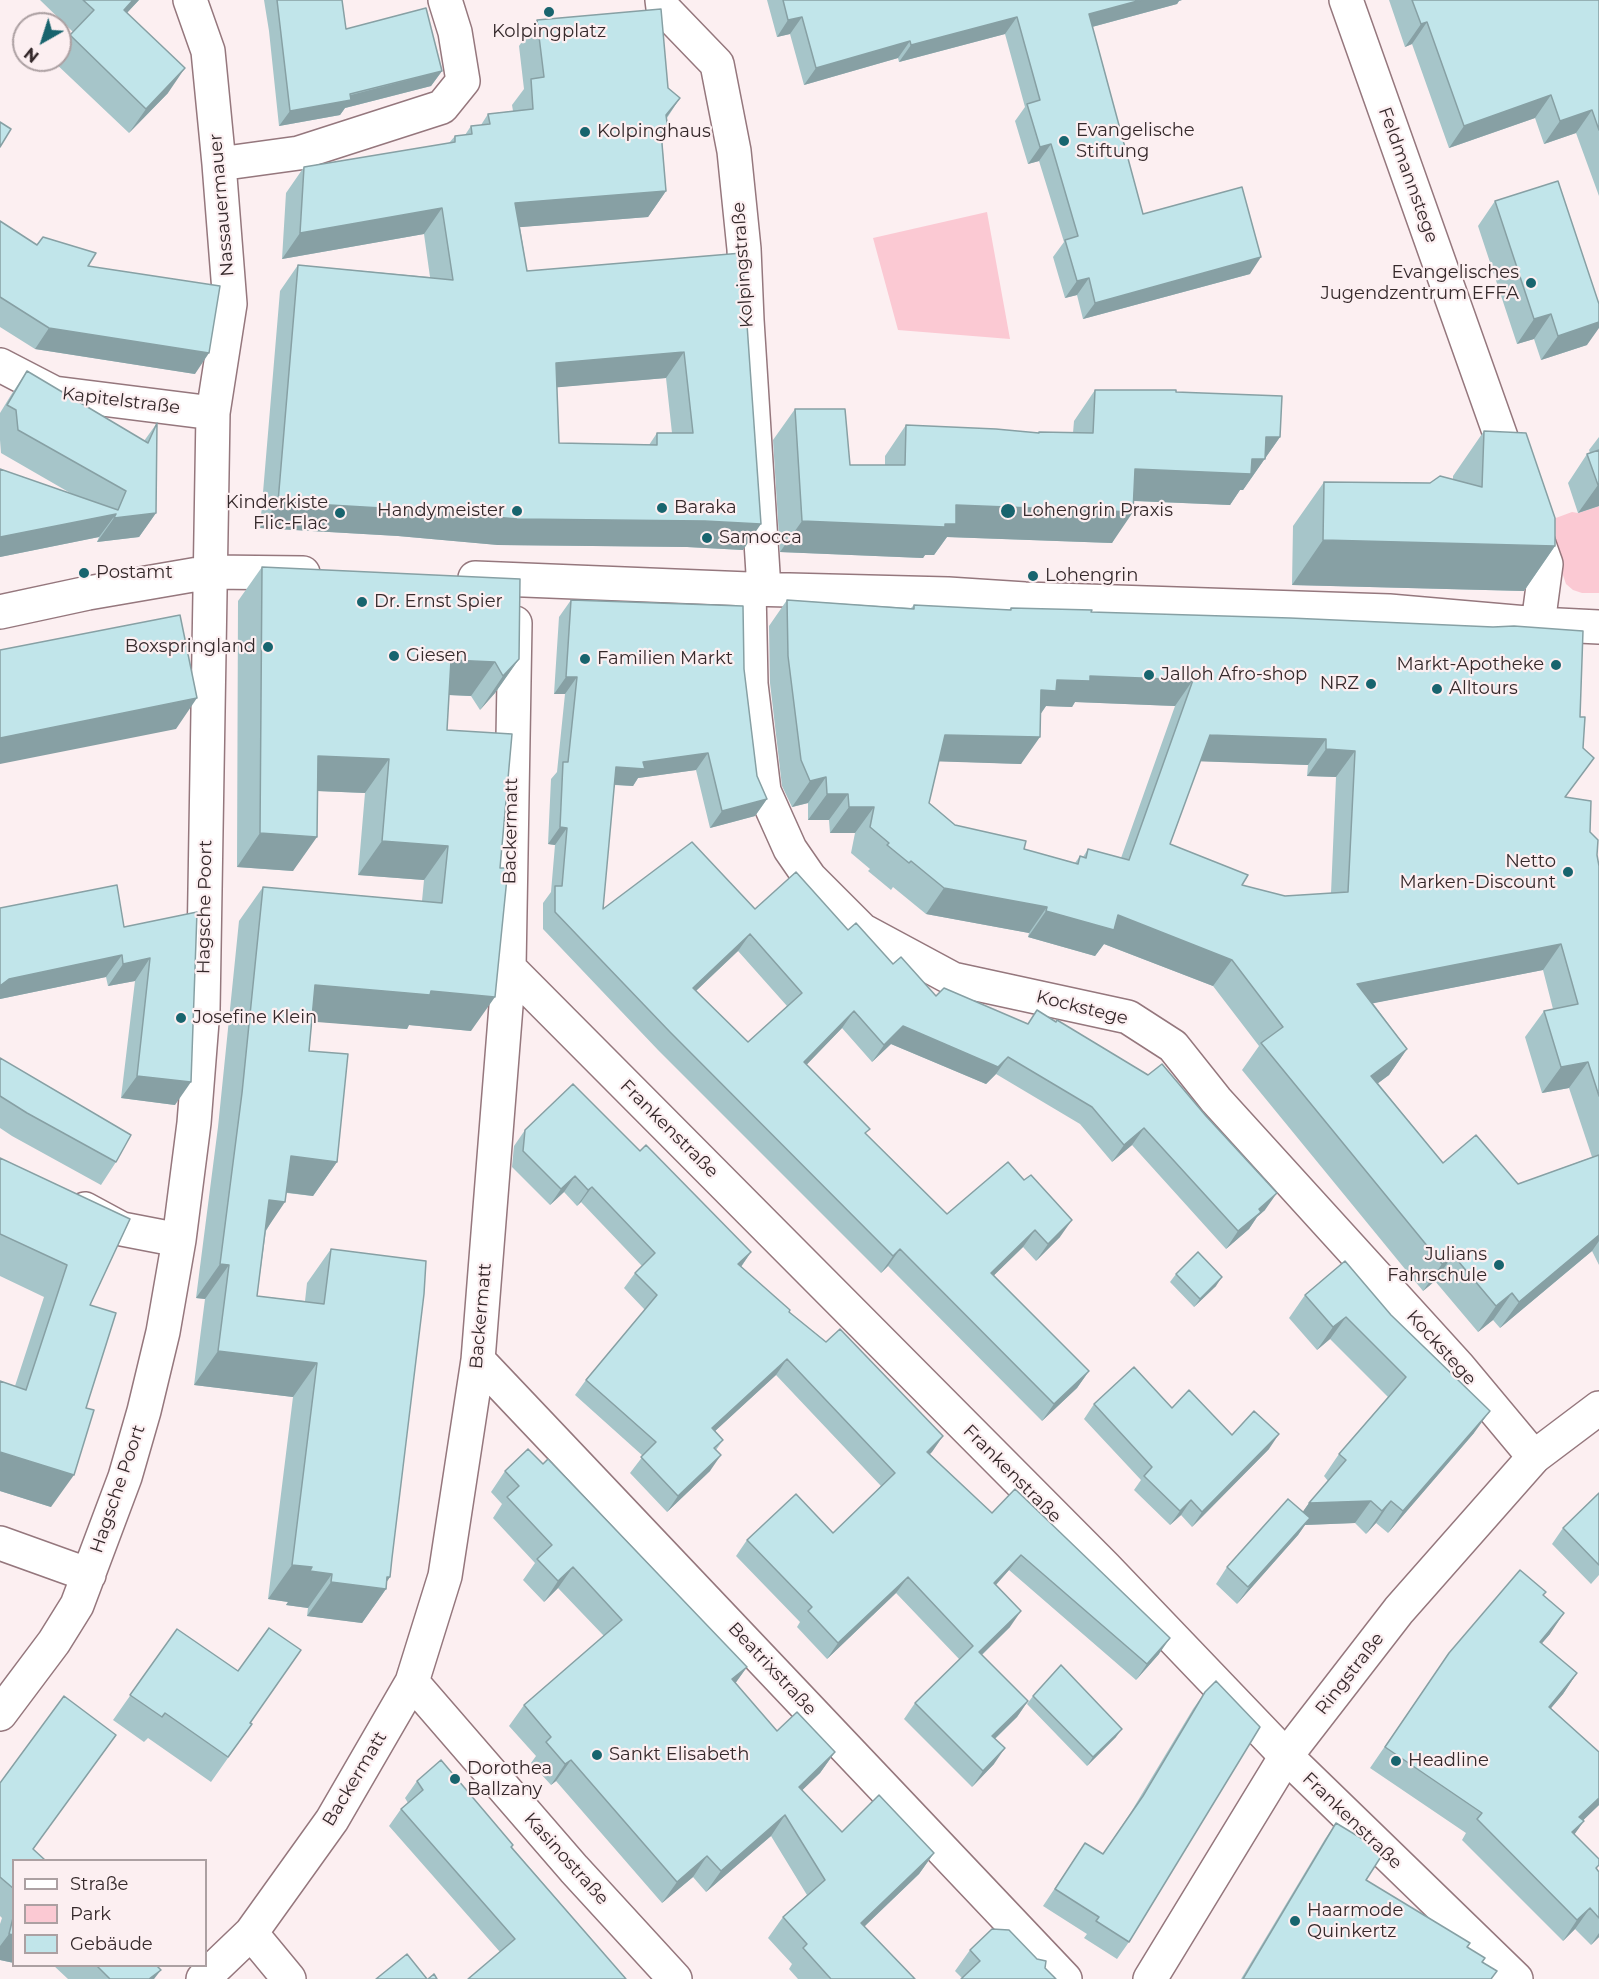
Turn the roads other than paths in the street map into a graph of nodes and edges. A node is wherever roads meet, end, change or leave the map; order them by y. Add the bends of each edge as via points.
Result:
1 (190, 0) edge
2 (445, 0) edge
3 (662, 0) edge
4 (1346, 0) edge
5 (219, 164) junction
6 (0, 365) edge
7 (213, 413) junction
8 (210, 572) junction
9 (334, 574) edge
10 (448, 577) edge
11 (516, 579) junction
12 (757, 589) junction
13 (0, 612) edge
14 (1538, 624) junction
15 (1599, 627) edge
16 (509, 968) junction
17 (60, 1196) edge
18 (179, 1240) junction
19 (478, 1360) junction
20 (1599, 1408) edge
21 (1534, 1457) junction
22 (0, 1543) edge
23 (88, 1575) junction
24 (412, 1682) junction
25 (0, 1714) edge
26 (1286, 1756) junction
27 (251, 1933) junction
28 (203, 1979) edge
29 (289, 1979) edge
30 (675, 1979) edge
31 (1065, 1979) edge
32 (1150, 1979) edge
33 (1516, 1979) edge

1 - 5 street, Nassauermauer via 208,51
2 - 5 street via 463,81 442,107 299,153
3 - 12 street, Kolpingstraße via 663,8 717,64 734,151 744,249
4 - 14 street, Feldmannstege via 1546,564
5 - 7 street, Nassauermauer via 230,304
6 - 7 street, Kapitelstraße via 54,393
7 - 8 street, Nassauermauer
8 - 9 street
8 - 13 street
8 - 18 street, Hagsche Poort via 203,1009
10 - 11 street
11 - 12 street
11 - 16 street, Backermatt
12 - 14 street via 1389,611
12 - 21 street, Kockstege via 751,684 764,791 790,849 810,878 862,930 953,979 1128,1017 1173,1046 1216,1100 1458,1366
14 - 15 street
16 - 19 street, Backermatt
16 - 26 street, Frankenstraße via 1106,1567
17 - 18 street via 122,1228
18 - 23 street, Hagsche Poort via 144,1411 125,1478
19 - 24 street, Backermatt via 445,1576
19 - 31 street, Beatrixstraße
20 - 21 street, Ringstraße
21 - 26 street, Ringstraße via 1399,1610
22 - 23 street
23 - 25 street, Hagsche Poort via 77,1605 54,1642
24 - 27 street, Backermatt via 332,1820
24 - 30 street, Kasinostraße via 573,1869
26 - 32 street, Ringstraße
26 - 33 street, Frankenstraße
27 - 28 street, Backermatt
27 - 29 street

